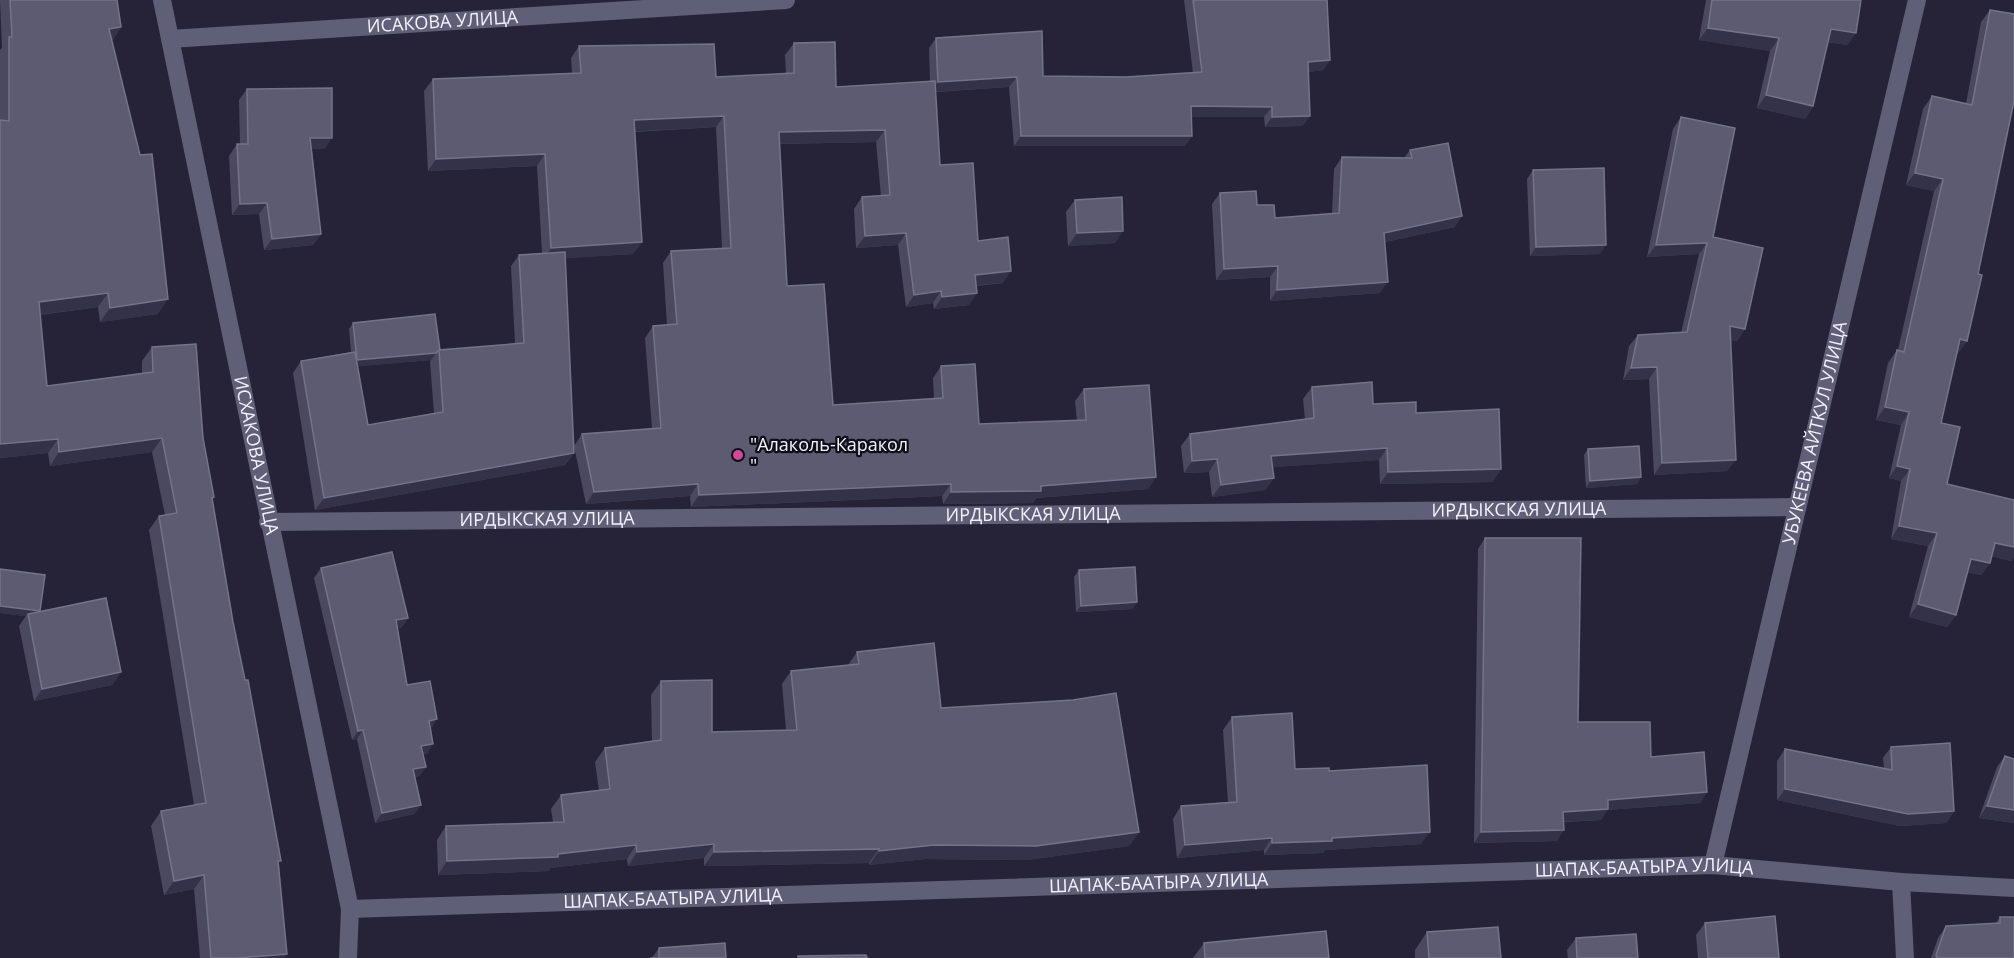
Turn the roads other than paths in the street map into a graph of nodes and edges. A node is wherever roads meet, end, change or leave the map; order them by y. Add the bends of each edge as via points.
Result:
1 (162, 0) edge
2 (786, 0) edge
3 (1917, 0) edge
4 (170, 39) junction
5 (1797, 507) junction
6 (268, 522) junction
7 (1713, 866) junction
8 (1901, 882) junction
9 (2014, 888) edge
10 (350, 909) junction
11 (348, 958) edge
12 (1905, 958) edge

1 - 4 street, ИСХАКОВА УЛИЦА
2 - 4 street, ИСАКОВА УЛИЦА
3 - 5 street, УБУКЕЕВА АЙТКУЛ УЛИЦА
4 - 6 street, ИСХАКОВА УЛИЦА
5 - 6 street, ИРДЫКСКАЯ УЛИЦА
5 - 7 street, УБУКЕЕВА АЙТКУЛ УЛИЦА
6 - 10 street, ИСХАКОВА УЛИЦА
7 - 8 street, ШАПАК-БААТЫРА УЛИЦА
7 - 10 street, ШАПАК-БААТЫРА УЛИЦА
8 - 9 street, ШАПАК-БААТЫРА УЛИЦА
8 - 12 street
10 - 11 street

